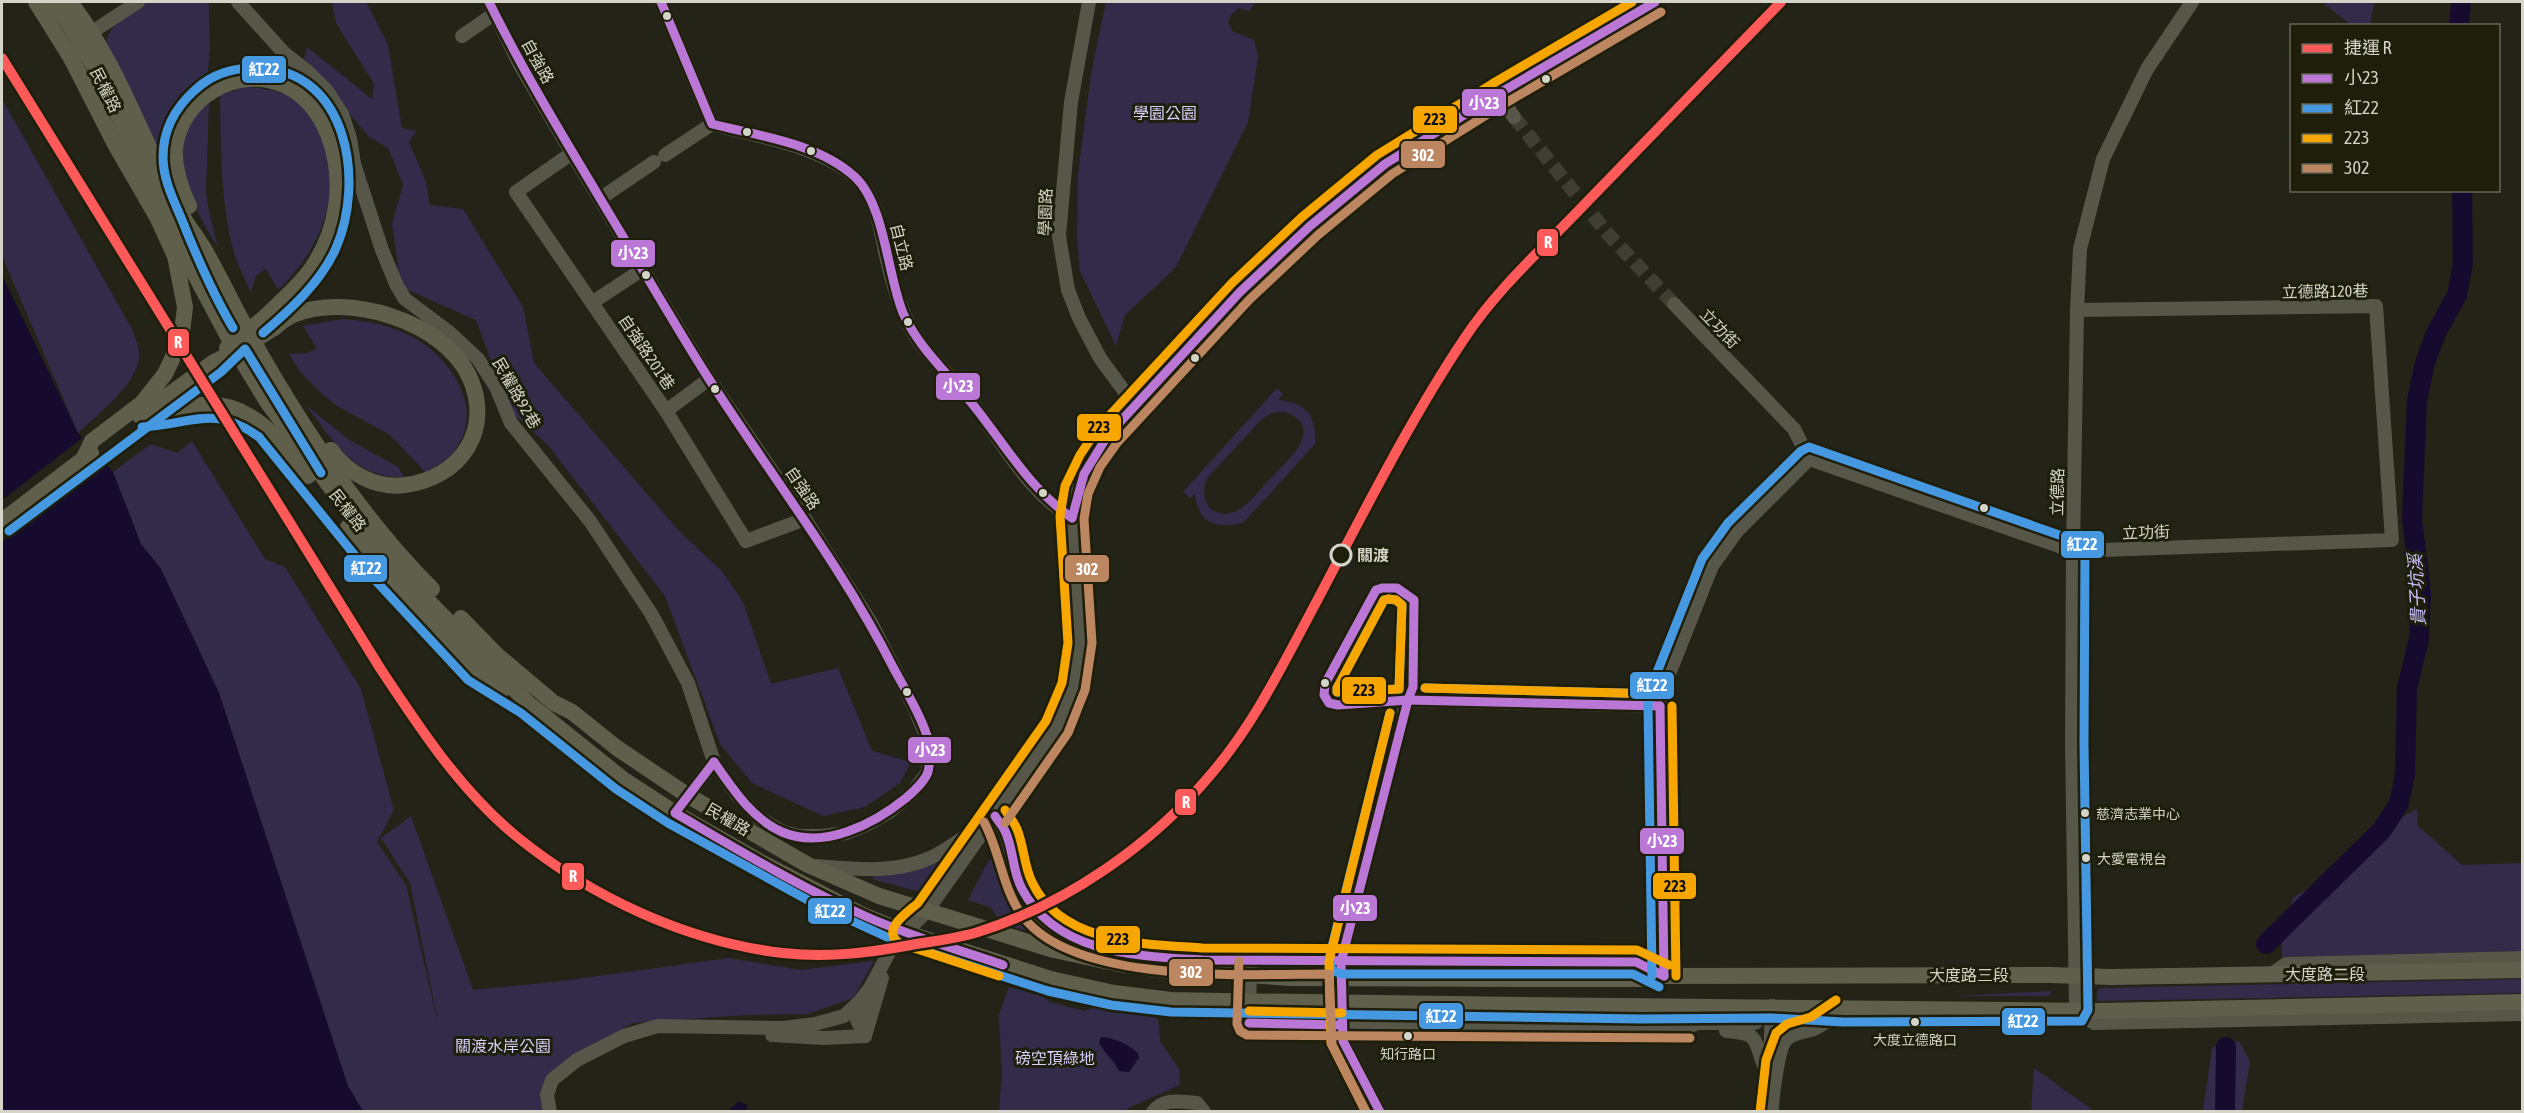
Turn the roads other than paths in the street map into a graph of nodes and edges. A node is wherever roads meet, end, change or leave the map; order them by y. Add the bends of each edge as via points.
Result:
1 (36, 2) edge
2 (52, 2) edge
3 (70, 2) edge
4 (138, 2) edge
5 (238, 2) edge
6 (661, 2) edge
7 (1089, 2) edge
8 (1655, 2) edge
9 (2192, 2) edge
10 (491, 8) edge
11 (92, 33) junction
12 (462, 36) dead end
13 (1498, 94) junction
14 (1514, 117) tunnel mouth
15 (712, 124) junction
16 (572, 153) junction
17 (601, 198) junction
18 (207, 254) junction
19 (643, 269) junction
20 (593, 302) junction
21 (1674, 304) tunnel mouth
22 (2077, 310) junction
23 (269, 323) junction
24 (710, 380) junction
25 (288, 398) junction
26 (1136, 406) junction
27 (666, 411) junction
28 (141, 415) junction
29 (1809, 459) junction
30 (83, 460) junction
31 (360, 515) junction
32 (1072, 518) junction
33 (805, 519) junction
34 (2, 521) edge
35 (2392, 540) joint
36 (2073, 551) junction
37 (528, 703) junction
38 (1660, 706) junction
39 (714, 762) junction
40 (687, 795) junction
41 (675, 813) junction
42 (995, 816) junction
43 (808, 865) junction
44 (879, 896) joint
45 (927, 911) junction
46 (904, 932) junction
47 (889, 952) junction
48 (2523, 958) edge
49 (1251, 961) junction
50 (1341, 962) junction
51 (2523, 970) edge
52 (2273, 973) junction
53 (1664, 976) junction
54 (2076, 976) junction
55 (870, 988) junction
56 (2523, 1002) edge
57 (1772, 1006) junction
58 (1843, 1010) junction
59 (2076, 1010) junction
60 (2258, 1014) junction
61 (2523, 1014) edge
62 (1342, 1025) junction
63 (1690, 1026) junction
64 (737, 1029) junction
65 (865, 1036) junction
66 (1768, 1070) junction
67 (1773, 1087) junction
68 (550, 1112) edge
69 (1153, 1112) edge
70 (1204, 1112) edge
71 (1380, 1112) edge
72 (1772, 1112) edge

1 - 30 main road via 71,58 157,217 175,255 185,307 181,340 165,374 142,403 92,441
2 - 31 main road, 民權路 via 96,70 232,344 268,403
3 - 11 main road, 民權路
4 - 11 street
5 - 39 street, 民權路92巷 via 284,53 327,91 342,114 381,250 397,286 405,299 478,359 496,387 511,423 590,521 652,615 688,683
6 - 15 street
7 - 26 street, 學園路 via 1071,102 1059,236 1068,290 1079,318 1101,358
8 - 13 street
9 - 22 street, 立德路 via 2146,69 2103,159 2080,249
10 - 12 street
10 - 16 street, 自強路
11 - 18 main road, 民權路 via 186,222
13 - 14 street
13 - 26 street via 1385,164 1310,226 1240,292
15 - 17 street
15 - 32 street, 自立路 via 832,160 865,188 876,209 888,263 909,326 1047,501
16 - 17 street, 自強路
16 - 20 street, 自強路201巷 via 516,192
17 - 19 street, 自強路
18 - 23 main road via 175,160 179,130 196,103 217,87 238,80 262,79 283,84 307,99 321,117 334,148 339,181 336,213 325,242 311,269
18 - 25 main road, 民權路
19 - 20 street
19 - 24 street, 自強路
20 - 27 street, 自強路201巷
21 - 29 street, 立功街 via 1794,429
22 - 35 street, 立德路120巷 via 2376,306
22 - 36 street, 立德路
23 - 25 main road via 315,309 356,307 396,317 425,331 451,351 469,376 477,408 472,441 454,465 431,480 381,485 354,473 336,458 309,418
23 - 28 main road, bridge via 243,347 214,362
24 - 27 street
24 - 33 street, 自強路
25 - 31 main road, 民權路
26 - 32 street via 1090,461 1076,491
27 - 33 street, 自強路201巷 via 746,541
28 - 30 main road
28 - 37 main road via 204,404 229,407 267,428 383,572 476,671
29 - 36 street, 立功街
29 - 38 street via 1737,531 1712,566 1663,689
30 - 34 main road
31 - 37 main road, 民權路 via 396,568
31 - 40 main road, 民權路 via 497,655 554,703
32 - 42 street via 1080,643 1074,686 1057,727
33 - 39 street, 自強路 via 870,621 914,707 929,743 928,772 913,792 868,824 846,833 799,836 759,818
35 - 36 street, 立功街
36 - 54 street, 立德路
37 - 41 main road, 民權路 via 624,780
38 - 50 street via 1407,700
38 - 53 street
39 - 40 street
40 - 41 street
40 - 43 main road, 民權路
41 - 46 main road, 民權路 via 759,861
42 - 43 street via 931,858 917,862 866,870
42 - 45 street
42 - 49 street, 大度路三段 via 1005,832 1014,875 1023,894 1047,924 1101,948 1146,956
43 - 44 main road, 民權路
44 - 45 main road, 大度路三段
45 - 46 street
45 - 53 main road, 大度路三段, bridge via 1054,950 1179,972 1290,978
46 - 47 street
46 - 57 main road, bridge via 1051,979 1171,1000
47 - 55 street
47 - 65 street
48 - 52 street, 大度路二段 via 2286,964
49 - 50 street, 大度路三段
49 - 62 street via 1249,1023
50 - 53 street, 大度路三段 via 1636,962
50 - 62 street
51 - 52 main road, 大度路二段
52 - 54 main road, 大度路三段
53 - 54 main road, 大度路三段
54 - 59 street, 立德路
55 - 64 street via 836,1020 784,1028
55 - 65 street via 857,1020
56 - 60 main road, 大度路二段
57 - 58 main road
57 - 63 street via 1755,1023
57 - 66 street via 1772,1062
58 - 59 main road
58 - 67 street via 1814,1029 1786,1039
59 - 60 main road, 大度路二段
60 - 61 street
62 - 63 street
62 - 71 street via 1343,1041
63 - 66 street via 1754,1038
64 - 65 street via 782,1037
64 - 68 street via 658,1026 624,1036 577,1060 552,1080 547,1095
66 - 67 street
67 - 72 street
69 - 70 street via 1169,1101 1197,1103

